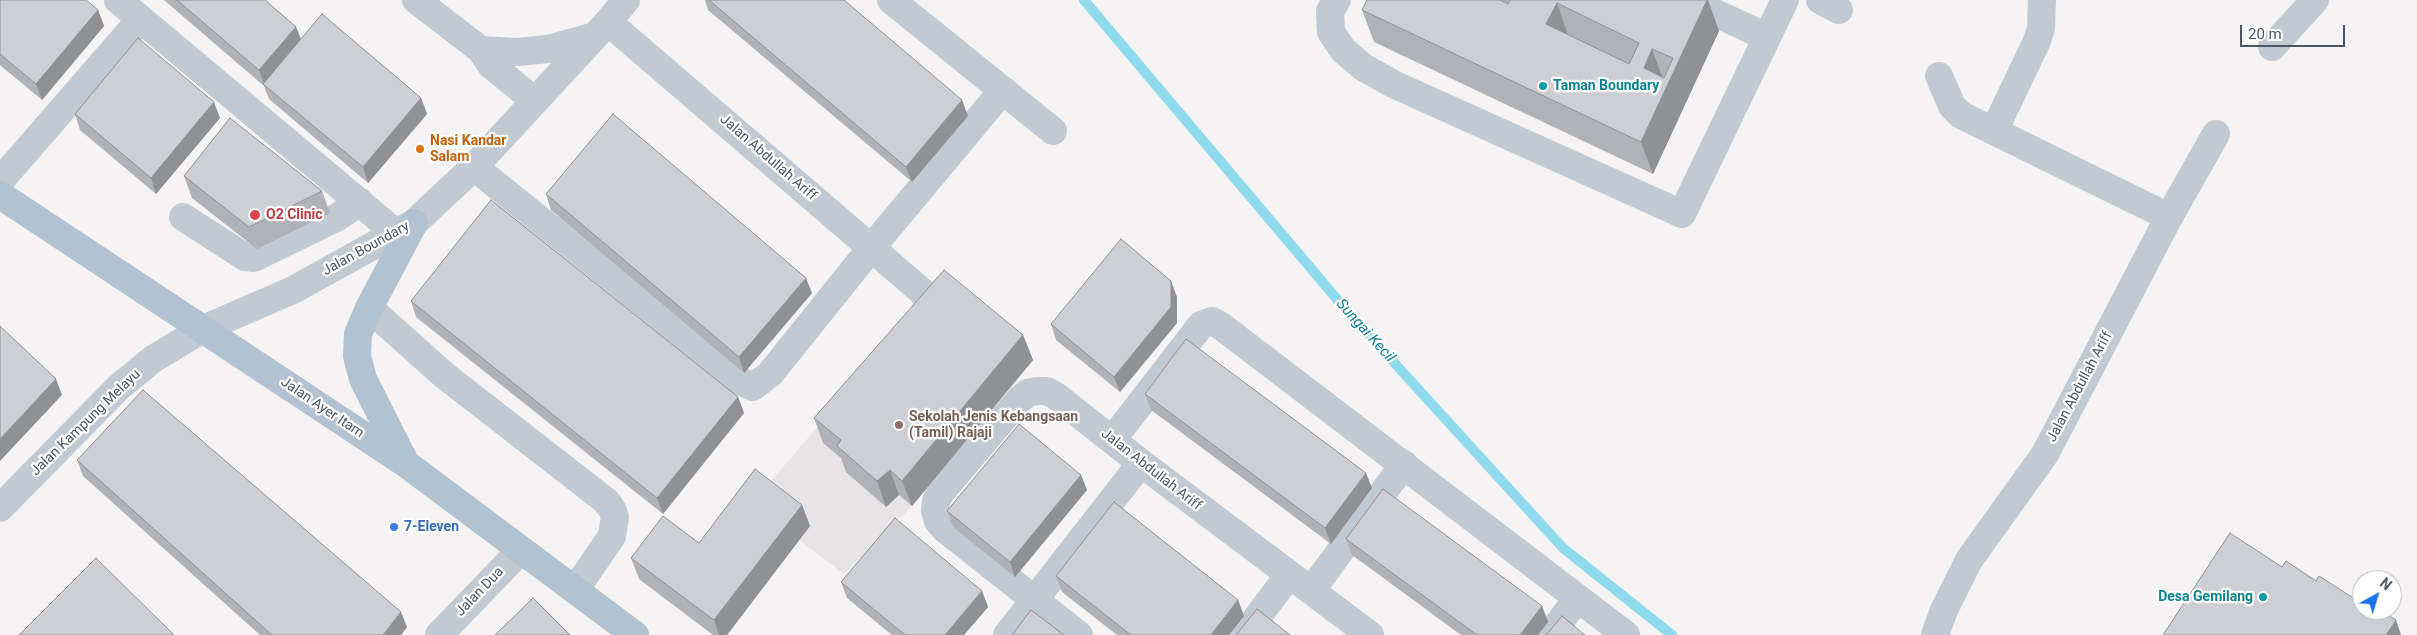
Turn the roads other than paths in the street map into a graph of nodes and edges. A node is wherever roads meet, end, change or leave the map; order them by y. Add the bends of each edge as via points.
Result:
1 (118, 0) edge
2 (416, 0) edge
3 (626, 0) edge
4 (891, 0) edge
5 (1336, 0) edge
6 (1687, 0) edge
7 (1785, 0) edge
8 (2042, 0) edge
9 (2315, 0) edge
10 (141, 19) junction
11 (602, 29) junction
12 (1767, 37) junction
13 (2272, 47) dead end
14 (481, 50) junction
15 (1939, 76) dead end
16 (1003, 90) junction
17 (535, 101) junction
18 (1053, 131) dead end
19 (1994, 132) junction
20 (2216, 134) dead end
21 (474, 167) junction
22 (0, 181) edge
23 (0, 195) edge
24 (360, 202) junction
25 (182, 217) dead end
26 (2168, 217) junction
27 (405, 228) junction
28 (872, 247) junction
29 (926, 295) edge
30 (369, 308) junction
31 (203, 329) junction
32 (1112, 440) junction
33 (405, 463) junction
34 (1141, 463) junction
35 (1404, 464) junction
36 (0, 508) edge
37 (522, 550) junction
38 (1289, 575) junction
39 (575, 590) junction
40 (1311, 591) junction
41 (1577, 599) junction
42 (1034, 601) junction
43 (439, 635) edge
44 (635, 635) edge
45 (1007, 635) edge
46 (1079, 635) edge
47 (1244, 635) edge
48 (1370, 635) edge
49 (1550, 635) edge
50 (1626, 635) edge
51 (1936, 635) edge

1 - 10 street
2 - 14 street
3 - 11 street, Jalan Boundary
4 - 16 street
5 - 12 street via 1330,11 1331,32 1342,50 1362,67 1393,84 1682,214
6 - 12 street
7 - 12 street
8 - 19 street via 2042,28
9 - 13 street
10 - 22 street
10 - 24 street
11 - 14 street via 548,49 518,52
11 - 17 street, Jalan Boundary
11 - 28 street, Jalan Abdullah Ariff
14 - 17 street via 491,65
15 - 19 street via 1952,106
16 - 18 street
16 - 28 street
17 - 21 street, Jalan Boundary
19 - 26 street
20 - 26 street, Jalan Abdullah Ariff
21 - 27 street, Jalan Boundary
21 - 28 street via 742,382 753,386 770,374
23 - 31 main road, Jalan Ayer Itam
24 - 25 street via 336,218 254,258 245,257
24 - 27 street
26 - 51 street, Jalan Abdullah Ariff via 2045,454 1969,560 1944,610
27 - 30 main road
27 - 31 street, Jalan Boundary via 293,290
28 - 29 street, Jalan Abdullah Ariff
30 - 33 main road via 358,334 357,356 363,380
30 - 39 street via 444,375 606,501 612,509 615,527 612,536
31 - 33 main road, Jalan Ayer Itam
31 - 36 street, Jalan Kampung Melayu via 153,359 119,387
32 - 34 street, Jalan Abdullah Ariff
32 - 35 street via 1200,326 1212,321
32 - 42 street, Jalan Abdullah Ariff via 1047,391 1028,393 936,501 938,521 945,529
33 - 37 main road, Jalan Ayer Itam
34 - 38 street, Jalan Abdullah Ariff
34 - 42 street
35 - 40 street
35 - 41 street
37 - 39 main road, Jalan Ayer Itam
37 - 43 street, Jalan Dua
38 - 40 street, Jalan Abdullah Ariff
38 - 47 street
39 - 44 main road, Jalan Ayer Itam
40 - 48 street, Jalan Abdullah Ariff
41 - 49 street
41 - 50 street
42 - 45 street
42 - 46 street, Jalan Abdullah Ariff

